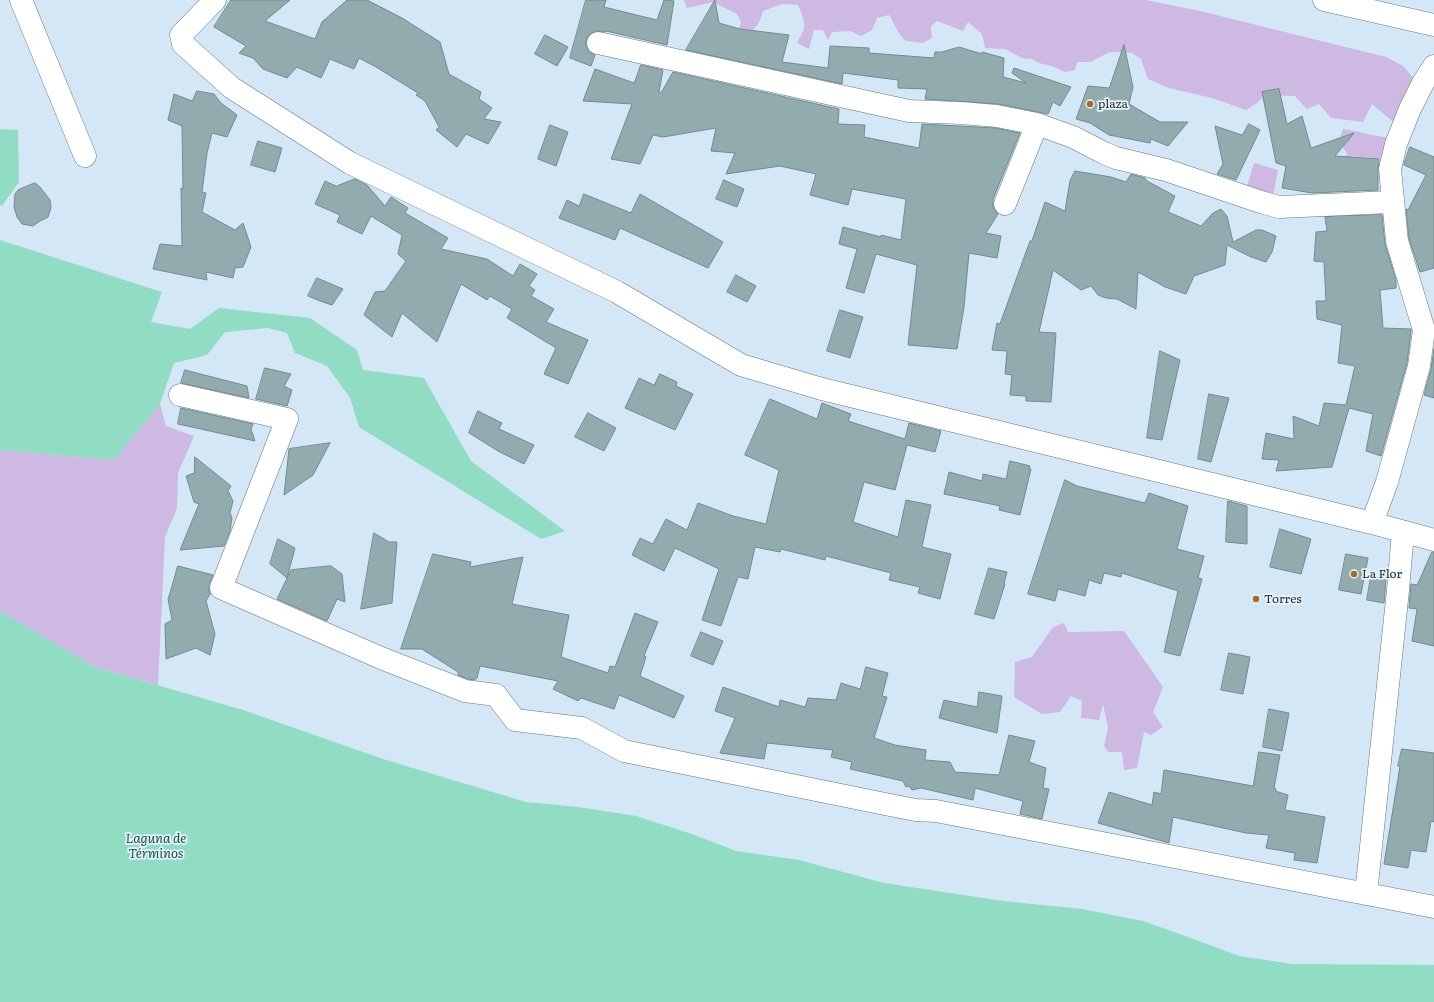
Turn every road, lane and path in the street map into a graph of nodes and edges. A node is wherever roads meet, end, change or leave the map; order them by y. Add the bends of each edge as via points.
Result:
1 (21, 0) edge
2 (215, 0) edge
3 (1324, 0) edge
4 (1434, 25) edge
5 (598, 42) dead end
6 (1434, 66) edge
7 (1037, 124) junction
8 (85, 156) dead end
9 (1392, 202) junction
10 (1005, 204) dead end
11 (180, 395) dead end
12 (1372, 523) junction
13 (1403, 532) junction
14 (1434, 540) edge
15 (1366, 894) junction
16 (1434, 907) edge

1 - 8 street
2 - 12 street via 181,35 183,44 232,88 350,163 617,292 741,365 822,390
3 - 4 street
5 - 7 street via 909,111 998,116
6 - 9 street via 1423,83 1396,144 1390,169
7 - 9 street via 1116,158 1166,170 1264,203 1279,206
7 - 10 street
9 - 12 street via 1397,241 1424,330 1419,366 1387,482
11 - 15 street via 287,419 220,588 381,658 465,691 496,695 515,720 582,728 624,751 890,805 944,812
12 - 13 street
13 - 14 street
13 - 15 street
15 - 16 street

